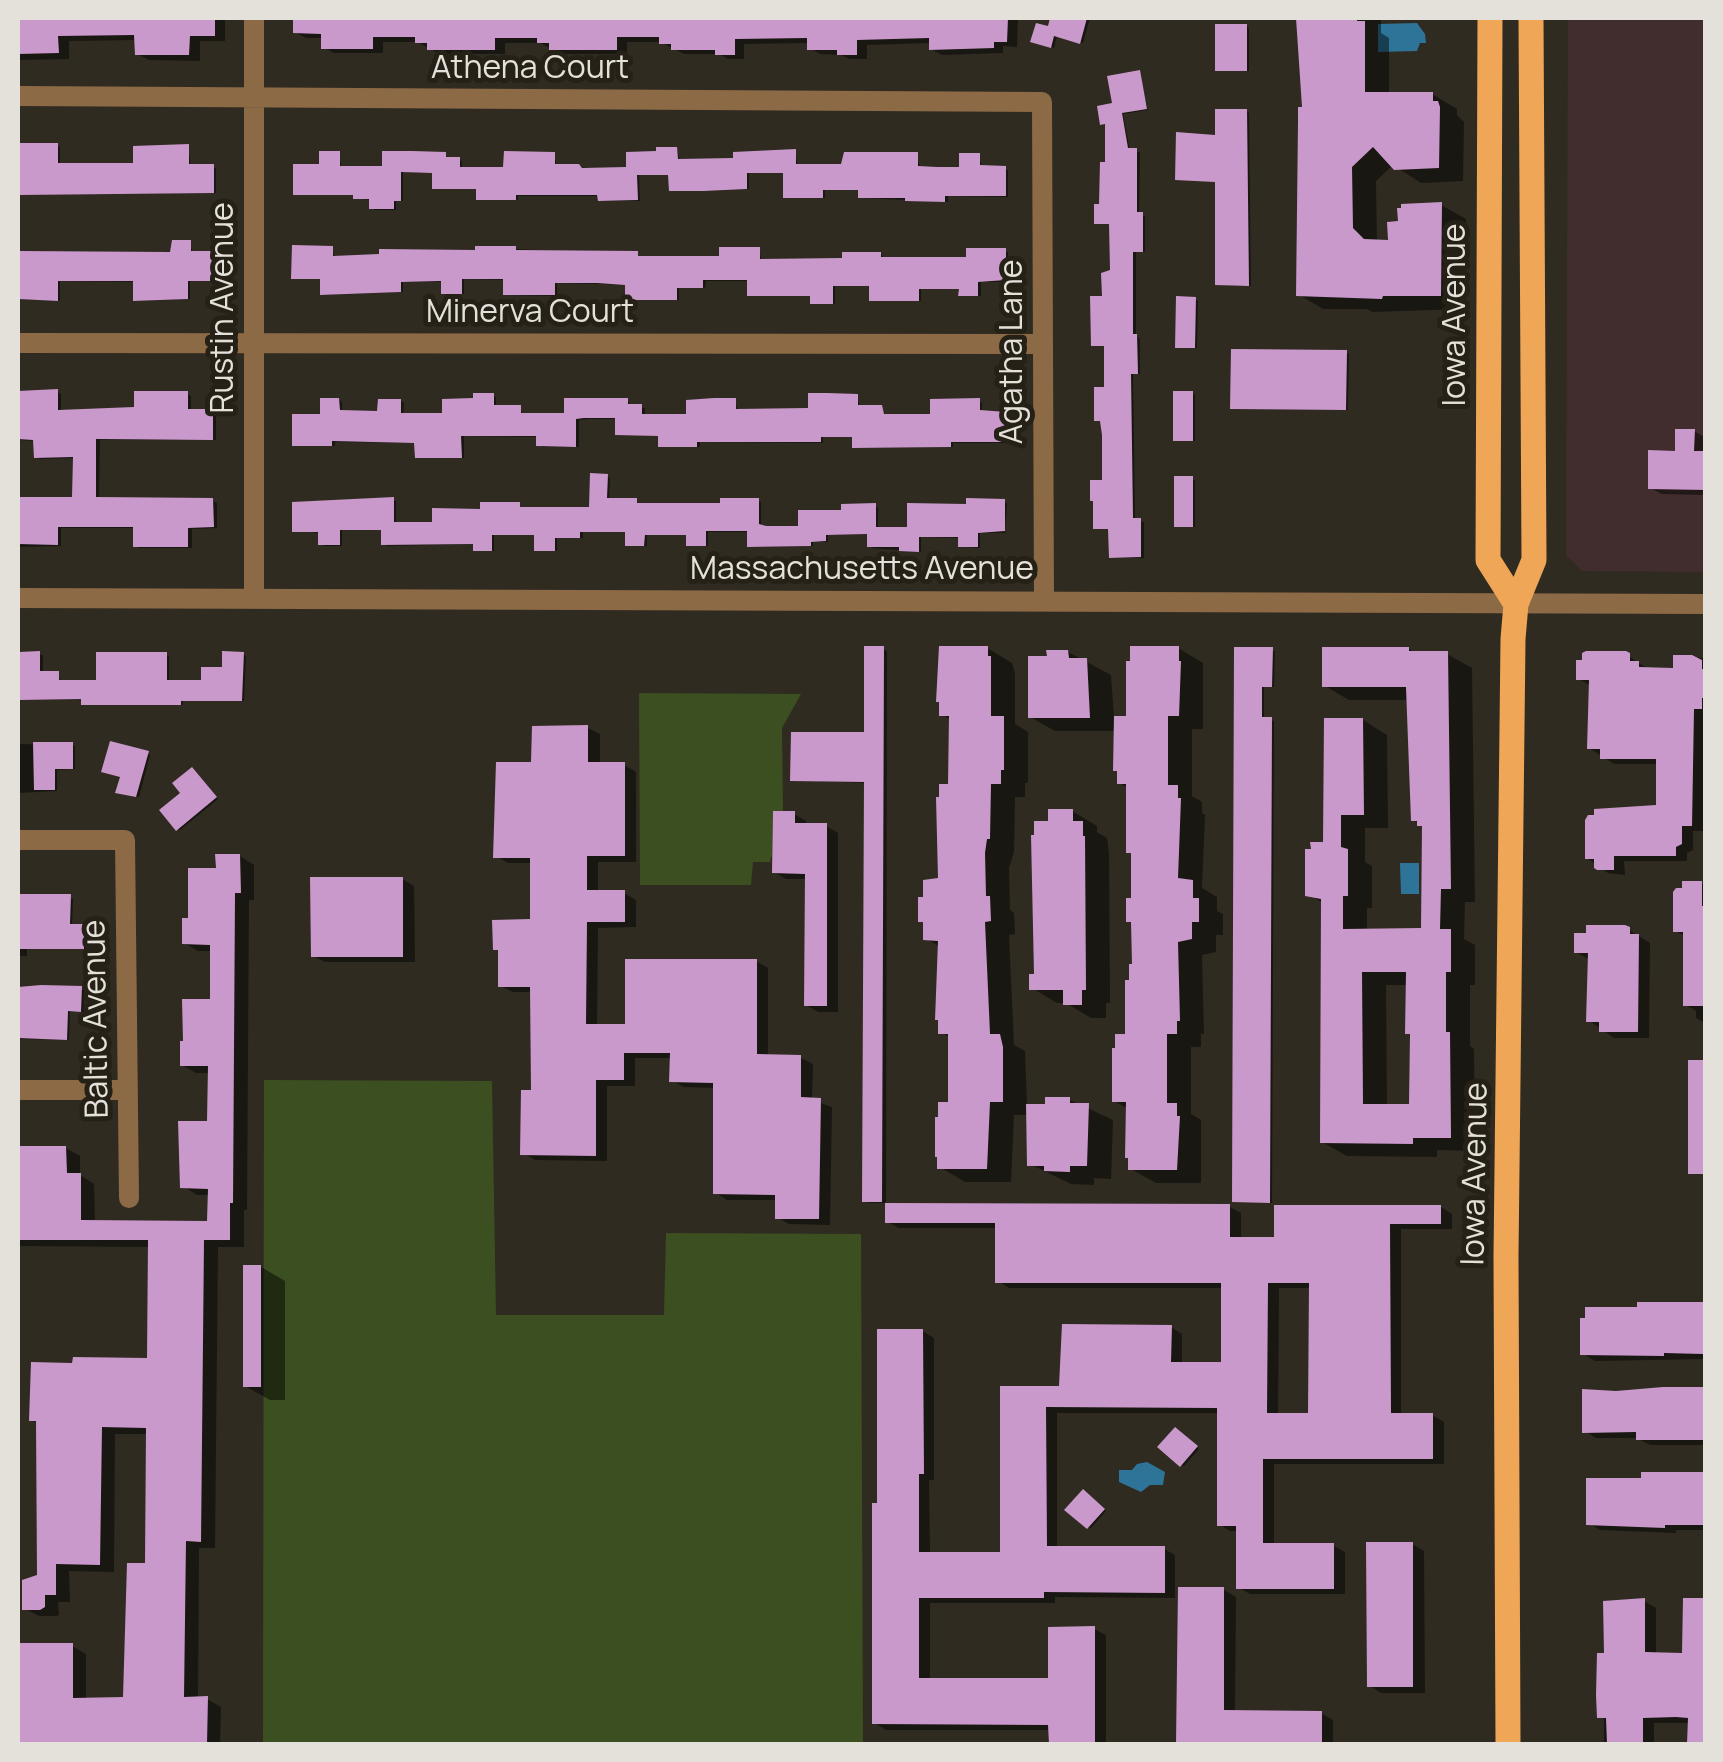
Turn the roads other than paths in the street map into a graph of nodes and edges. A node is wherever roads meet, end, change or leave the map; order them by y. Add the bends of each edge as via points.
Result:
1 (254, 18) edge
2 (1490, 18) edge
3 (1532, 18) edge
4 (18, 96) edge
5 (255, 97) junction
6 (1042, 102) joint
7 (254, 342) junction
8 (18, 343) edge
9 (1043, 344) junction
10 (18, 598) edge
11 (254, 598) junction
12 (1044, 601) junction
13 (1516, 604) junction
14 (1706, 604) edge
15 (18, 840) edge
16 (18, 1090) edge
17 (127, 1090) junction
18 (129, 1198) dead end
19 (1508, 1744) edge

1 - 5 street, Rustin Avenue
2 - 13 main road, Iowa Avenue via 1488,560
3 - 13 main road, Iowa Avenue via 1534,560
4 - 5 street, Athena Court
5 - 6 street, Athena Court
5 - 7 street, Rustin Avenue
6 - 9 street, Agatha Lane
7 - 8 street, Minerva Court
7 - 9 street, Minerva Court
7 - 11 street, Rustin Avenue
9 - 12 street, Agatha Lane
10 - 11 street, Massachusetts Avenue
11 - 12 street, Massachusetts Avenue
12 - 13 street, Massachusetts Avenue
13 - 14 street, Massachusetts Avenue
13 - 19 main road, Iowa Avenue via 1506,1256
15 - 17 street, Baltic Avenue via 125,840
16 - 17 street
17 - 18 street, Baltic Avenue

